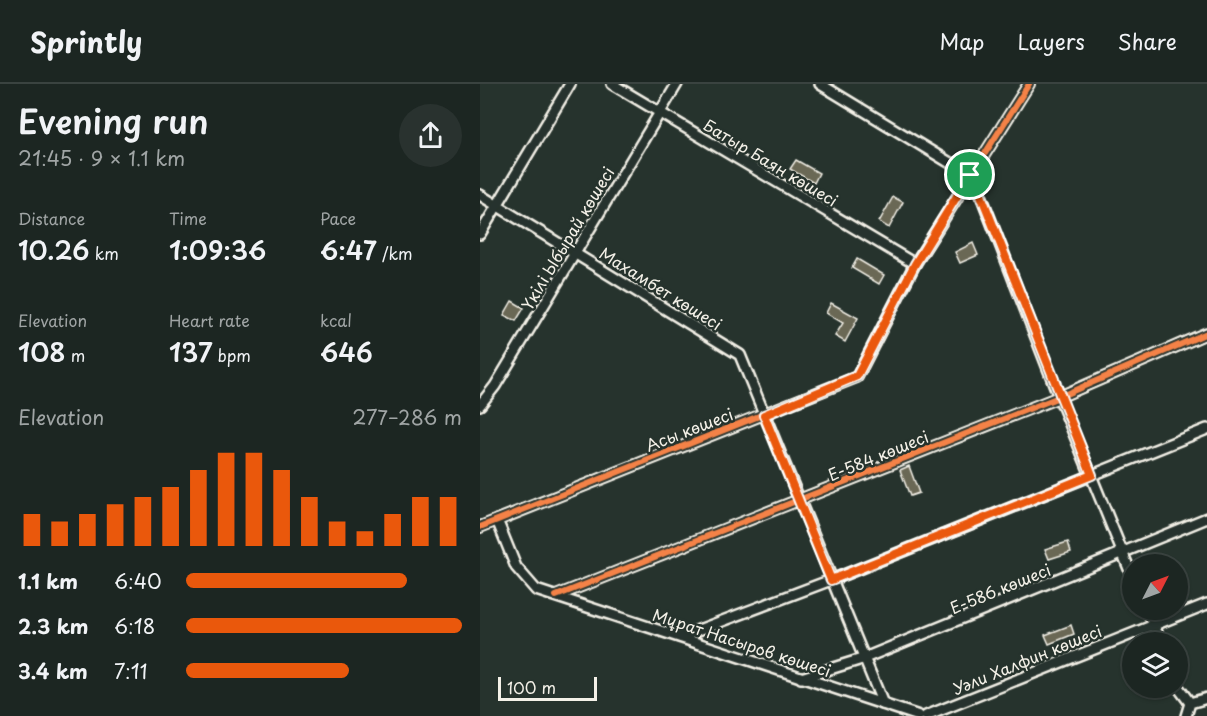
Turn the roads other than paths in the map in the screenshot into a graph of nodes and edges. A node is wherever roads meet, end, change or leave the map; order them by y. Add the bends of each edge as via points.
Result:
1 (570, 84) edge
2 (612, 84) edge
3 (677, 84) edge
4 (820, 84) edge
5 (1025, 85) edge
6 (659, 113) junction
7 (970, 175) junction
8 (480, 195) edge
9 (497, 205) junction
10 (480, 234) edge
11 (576, 253) junction
12 (915, 264) junction
13 (1207, 333) edge
14 (1059, 397) junction
15 (480, 405) edge
16 (764, 415) junction
17 (1207, 429) edge
18 (1092, 475) junction
19 (800, 501) junction
20 (497, 519) junction
21 (1207, 519) edge
22 (480, 527) edge
23 (1123, 554) edge
24 (1125, 554) edge
25 (1122, 555) edge
26 (831, 580) junction
27 (556, 596) junction
28 (1207, 604) edge
29 (1152, 620) edge
30 (1155, 625) junction
31 (1157, 632) edge
32 (680, 637) junction
33 (862, 659) junction
34 (801, 678) junction
35 (1186, 698) edge
36 (1205, 701) edge
37 (883, 704) junction
38 (1190, 704) junction
39 (919, 716) edge
40 (926, 716) edge
41 (1186, 716) edge

1 - 9 street
2 - 6 street, Батыр Баян көшесі
3 - 6 street, Үкілі Ыбырай көшесі
4 - 7 street
5 - 7 street, Асы көшесі
6 - 11 street, Үкілі Ыбырай көшесі
6 - 12 street, Батыр Баян көшесі
7 - 12 street, Асы көшесі
7 - 14 street
8 - 9 street, Махамбет көшесі
9 - 10 street
9 - 11 street, Махамбет көшесі
11 - 15 street, Үкілі Ыбырай көшесі
11 - 16 street, Махамбет көшесі via 740,355
12 - 16 street, Асы көшесі via 857,376
13 - 14 street, Е-584 көшесі
14 - 18 street
14 - 19 street, Е-584 көшесі
16 - 19 street, Махамбет көшесі
16 - 20 street, Асы көшесі
17 - 18 street
18 - 23 street
18 - 26 street
19 - 26 street, Махамбет көшесі
19 - 27 street, Е-584 көшесі
20 - 22 street, Асы көшесі
20 - 27 street, Мұрат Насыров көшесі via 516,567 525,579 536,590
21 - 24 street, Е-586 көшесі
25 - 33 street, Е-586 көшесі
26 - 32 street
26 - 33 street, Махамбет көшесі
27 - 32 street, Мұрат Насыров көшесі
28 - 30 street, Уәли Халфин көшесі
29 - 30 street
30 - 31 street
30 - 40 street, Уәли Халфин көшесі
32 - 34 street, Мұрат Насыров көшесі
33 - 34 street, Е-586 көшесі
33 - 37 street, Махамбет көшесі
34 - 37 street, Мұрат Насыров көшесі
35 - 38 street
36 - 38 street
37 - 39 street, Мұрат Насыров көшесі
38 - 41 street

